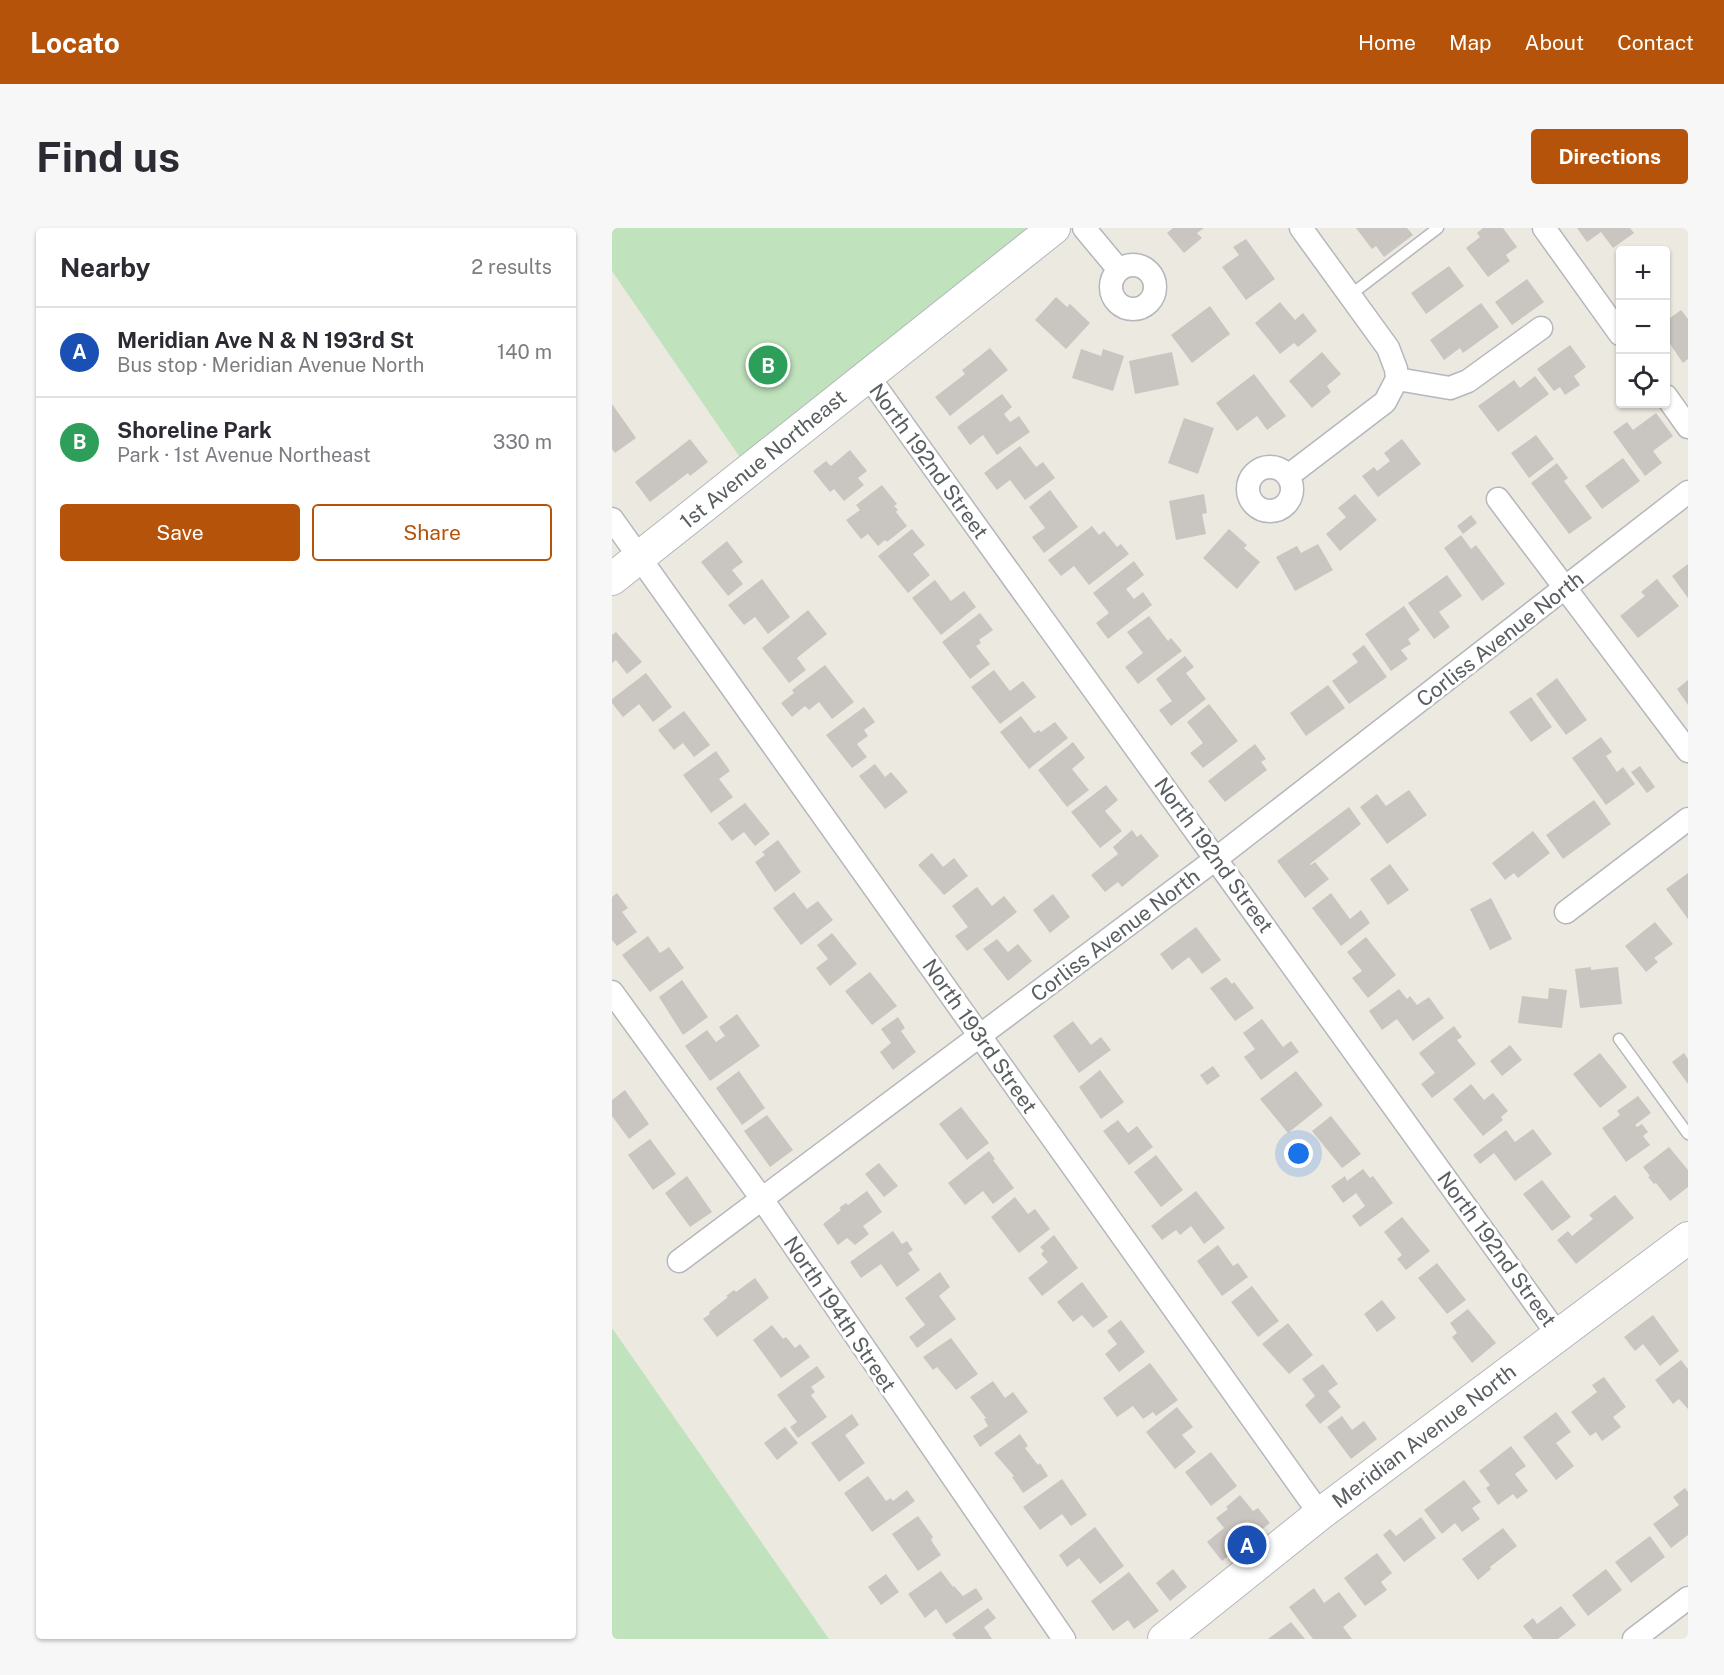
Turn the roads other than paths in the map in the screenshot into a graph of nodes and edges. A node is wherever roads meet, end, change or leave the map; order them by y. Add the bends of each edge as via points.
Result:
1 (1054, 228) edge
2 (1084, 228) edge
3 (1301, 228) edge
4 (1438, 228) edge
5 (1544, 228) edge
6 (1119, 270) dead end
7 (1349, 296) junction
8 (1541, 328) dead end
9 (1616, 328) edge
10 (868, 376) junction
11 (1397, 379) junction
12 (1670, 403) edge
13 (1688, 427) edge
14 (1288, 476) dead end
15 (1688, 492) edge
16 (1498, 499) dead end
17 (612, 519) edge
18 (640, 557) junction
19 (612, 579) edge
20 (1566, 589) junction
21 (1688, 751) edge
22 (1688, 819) edge
23 (1217, 858) junction
24 (1566, 912) dead end
25 (612, 992) edge
26 (980, 1035) junction
27 (1619, 1039) dead end
28 (1688, 1134) edge
29 (762, 1199) junction
30 (1684, 1249) edge
31 (679, 1261) dead end
32 (1558, 1335) junction
33 (1320, 1514) junction
34 (1688, 1598) edge
35 (1064, 1639) edge
36 (1164, 1639) edge
37 (1634, 1639) edge

1 - 10 street, 1st Avenue Northeast
2 - 6 street
3 - 7 street
4 - 7 lane
5 - 9 street
7 - 11 street via 1388,348
8 - 11 street via 1468,381 1449,388
10 - 18 street, 1st Avenue Northeast
10 - 23 street, North 192nd Street
11 - 14 street via 1385,402
12 - 13 street
15 - 20 street, Corliss Avenue North
16 - 20 street
17 - 18 street, North 193rd Street
18 - 19 street, 1st Avenue Northeast
18 - 26 street, North 193rd Street
20 - 21 street
20 - 23 street, Corliss Avenue North
22 - 24 street
23 - 26 street, Corliss Avenue North
23 - 32 street, North 192nd Street
25 - 29 street, North 194th Street
26 - 29 street, Corliss Avenue North
26 - 33 street, North 193rd Street
27 - 28 lane
29 - 31 street, Corliss Avenue North
29 - 35 street, North 194th Street
30 - 32 street, Meridian Avenue North
32 - 33 street, Meridian Avenue North
33 - 36 street, Meridian Avenue North
34 - 37 street

